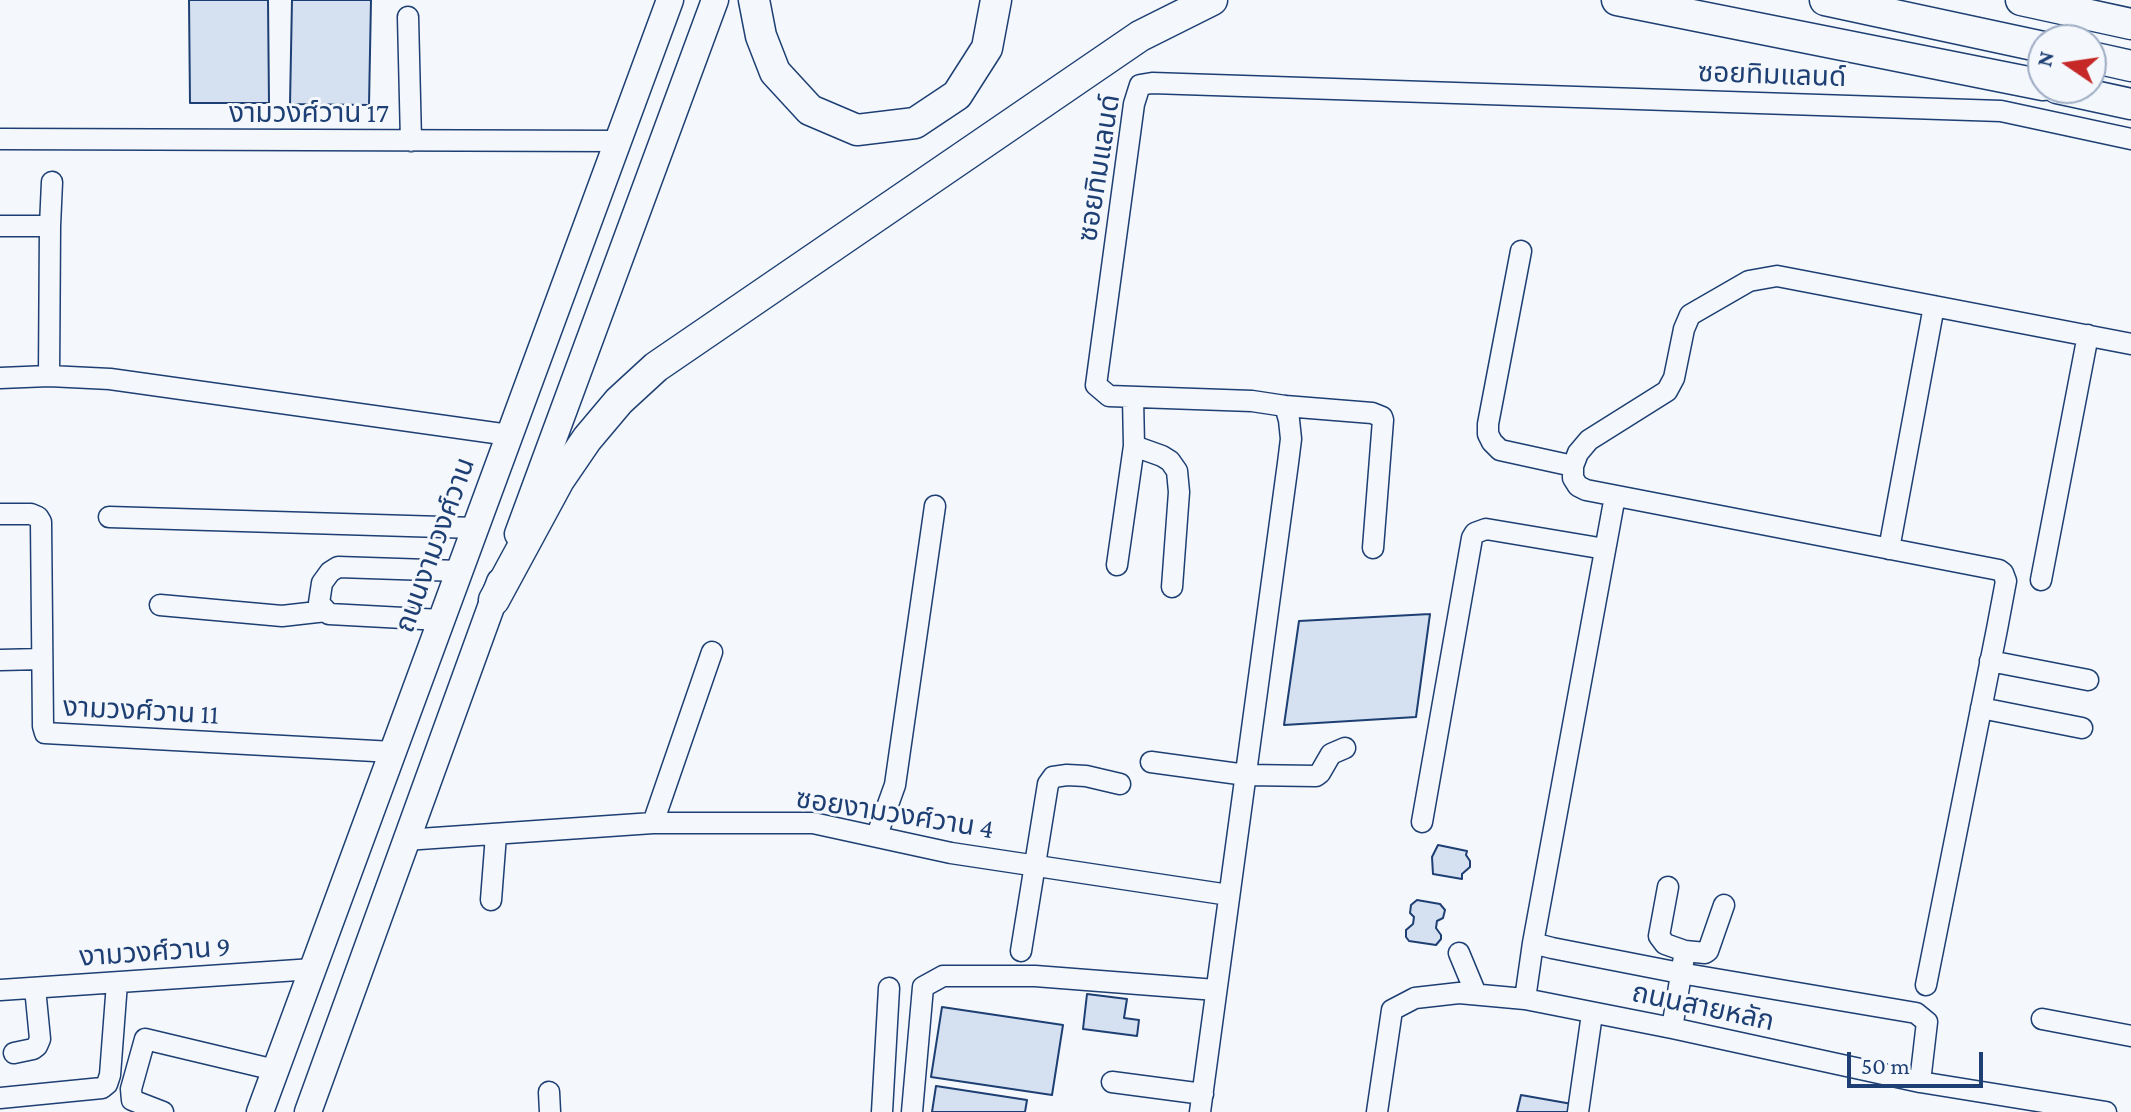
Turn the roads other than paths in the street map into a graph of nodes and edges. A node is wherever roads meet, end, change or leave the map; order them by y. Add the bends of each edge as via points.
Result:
1 (670, 0) edge
2 (715, 0) edge
3 (754, 0) edge
4 (996, 0) edge
5 (1212, 0) edge
6 (1617, 0) edge
7 (1825, 0) edge
8 (2021, 0) edge
9 (408, 17) dead end
10 (2131, 24) edge
11 (2027, 44) edge
12 (2107, 61) edge
13 (2131, 66) edge
14 (2012, 78) junction
15 (2027, 81) edge
16 (2107, 99) edge
17 (2131, 104) edge
18 (2001, 111) junction
19 (0, 139) edge
20 (2131, 139) edge
21 (411, 141) junction
22 (617, 141) junction
23 (52, 182) dead end
24 (0, 226) edge
25 (50, 226) junction
26 (1521, 251) dead end
27 (1934, 306) junction
28 (2088, 335) junction
29 (2131, 344) edge
30 (49, 376) junction
31 (0, 378) edge
32 (1133, 398) junction
33 (1285, 406) junction
34 (509, 435) junction
35 (1134, 446) junction
36 (1573, 466) junction
37 (1615, 496) junction
38 (935, 506) dead end
39 (0, 514) edge
40 (109, 517) dead end
41 (475, 528) junction
42 (1373, 548) dead end
43 (1605, 549) junction
44 (1889, 549) junction
45 (1117, 565) dead end
46 (459, 571) junction
47 (2041, 580) dead end
48 (1172, 587) dead end
49 (494, 600) junction
50 (160, 605) dead end
51 (326, 611) junction
52 (441, 620) junction
53 (712, 652) dead end
54 (42, 659) junction
55 (0, 660) edge
56 (1990, 661) junction
57 (2088, 680) dead end
58 (1981, 708) junction
59 (2082, 728) dead end
60 (1345, 748) dead end
61 (393, 752) junction
62 (1151, 762) dead end
63 (1246, 775) junction
64 (1120, 784) dead end
65 (1422, 822) dead end
66 (653, 823) junction
67 (496, 835) junction
68 (877, 835) junction
69 (405, 840) junction
70 (1036, 865) junction
71 (1668, 887) dead end
72 (1229, 895) junction
73 (491, 900) dead end
74 (1724, 905) dead end
75 (1533, 943) junction
76 (1021, 951) dead end
77 (1685, 951) junction
78 (1459, 953) dead end
79 (313, 969) junction
80 (1680, 973) junction
81 (117, 983) junction
82 (1926, 985) dead end
83 (35, 988) junction
84 (889, 988) dead end
85 (0, 990) edge
86 (1216, 990) junction
87 (1476, 994) junction
88 (1525, 999) junction
89 (1592, 1014) junction
90 (2042, 1019) dead end
91 (1672, 1028) junction
92 (113, 1033) junction
93 (2131, 1036) edge
94 (145, 1039) junction
95 (14, 1053) dead end
96 (275, 1070) junction
97 (1112, 1082) dead end
98 (1920, 1082) junction
99 (0, 1098) edge
100 (1201, 1103) edge
101 (2023, 1105) edge
102 (163, 1112) edge
103 (260, 1112) edge
104 (308, 1112) edge
105 (882, 1112) edge
106 (912, 1112) edge
107 (1377, 1112) edge
108 (1578, 1112) edge
109 (2106, 1112) edge

1 - 22 main road, ถนนงามวงศ์วาน
2 - 49 main road
3 - 4 highway via 775,72 810,110 857,130 915,123 957,95 987,48
5 - 49 highway via 1140,36 656,367 587,439
6 - 14 highway
7 - 11 highway
8 - 10 highway
9 - 21 street
12 - 13 highway
14 - 15 highway
14 - 18 street
16 - 17 highway
18 - 20 street
18 - 32 street, ซอยทิมแลนด์ via 1140,85 1096,385 1109,396
19 - 21 street, งามวงศ์วาน 17
21 - 22 street, งามวงศ์วาน 17
22 - 34 main road, ถนนงามวงศ์วาน
23 - 25 street
24 - 25 street
25 - 30 street
26 - 36 street via 1488,434 1500,450
27 - 28 street
27 - 36 street via 1777,276 1749,281 1690,315 1667,391 1589,440
27 - 44 street
28 - 29 street
28 - 47 street
30 - 31 street
30 - 34 street via 110,379
32 - 33 street, ซอยทิมแลนด์
32 - 35 street
33 - 42 street, ซอยทิมแลนด์ via 1382,417
33 - 63 street via 1291,439
34 - 41 main road, ถนนงามวงศ์วาน
35 - 45 street
35 - 48 street via 1162,456 1177,471
36 - 37 street via 1578,486
37 - 43 street
37 - 44 street
38 - 68 street via 895,785
39 - 54 street, งามวงศ์วาน 11 via 31,514 41,522
40 - 41 street
41 - 46 main road, ถนนงามวงศ์วาน
43 - 65 street via 1486,529 1475,533
43 - 75 street
44 - 56 street via 2003,573 2006,581
46 - 51 street via 338,567 322,583 319,603
46 - 52 main road, ถนนงามวงศ์วาน
49 - 69 main road
50 - 51 street via 282,616
51 - 52 street
52 - 61 main road, ถนนงามวงศ์วาน
53 - 66 street
54 - 55 street
54 - 61 street, งามวงศ์วาน 11 via 45,733
56 - 57 street
56 - 58 street
58 - 59 street
58 - 82 street
60 - 63 street via 1331,754 1316,776
61 - 79 main road, ถนนงามวงศ์วาน
62 - 63 street
63 - 72 street
64 - 70 street via 1086,776 1053,777 1046,790
66 - 67 street, ซอยงามวงศ์วาน 4
66 - 68 street, ซอยงามวงศ์วาน 4 via 813,823
67 - 69 street, ซอยงามวงศ์วาน 4
67 - 73 street
68 - 70 street, ซอยงามวงศ์วาน 4
69 - 104 main road
70 - 72 street, ซอยงามวงศ์วาน 4
70 - 76 street
71 - 77 street via 1660,941
72 - 86 street
74 - 77 street via 1708,951
75 - 80 street
75 - 88 street
77 - 80 street
78 - 87 street
79 - 81 street, งามวงศ์วาน 9
79 - 96 main road, ถนนงามวงศ์วาน
80 - 91 street
80 - 98 street via 1916,1013 1927,1022
81 - 83 street, งามวงศ์วาน 9
81 - 92 street
83 - 85 street, งามวงศ์วาน 9
83 - 95 street via 40,1039 33,1049
84 - 105 street
86 - 100 street
86 - 106 street via 1035,976 943,976 923,987
87 - 88 street, ถนนสายหลัก
87 - 107 street, ถนนสายหลัก via 1415,998 1392,1010
88 - 89 street, ถนนสายหลัก
89 - 91 street, ถนนสายหลัก
89 - 108 street
90 - 93 street
91 - 98 street, ถนนสายหลัก
92 - 94 street
92 - 99 street via 110,1075 102,1088
94 - 96 street
94 - 102 street via 132,1100
96 - 103 main road, ถนนงามวงศ์วาน
97 - 100 street
98 - 101 street, ถนนสายหลัก
101 - 109 street, ถนนสายหลัก

